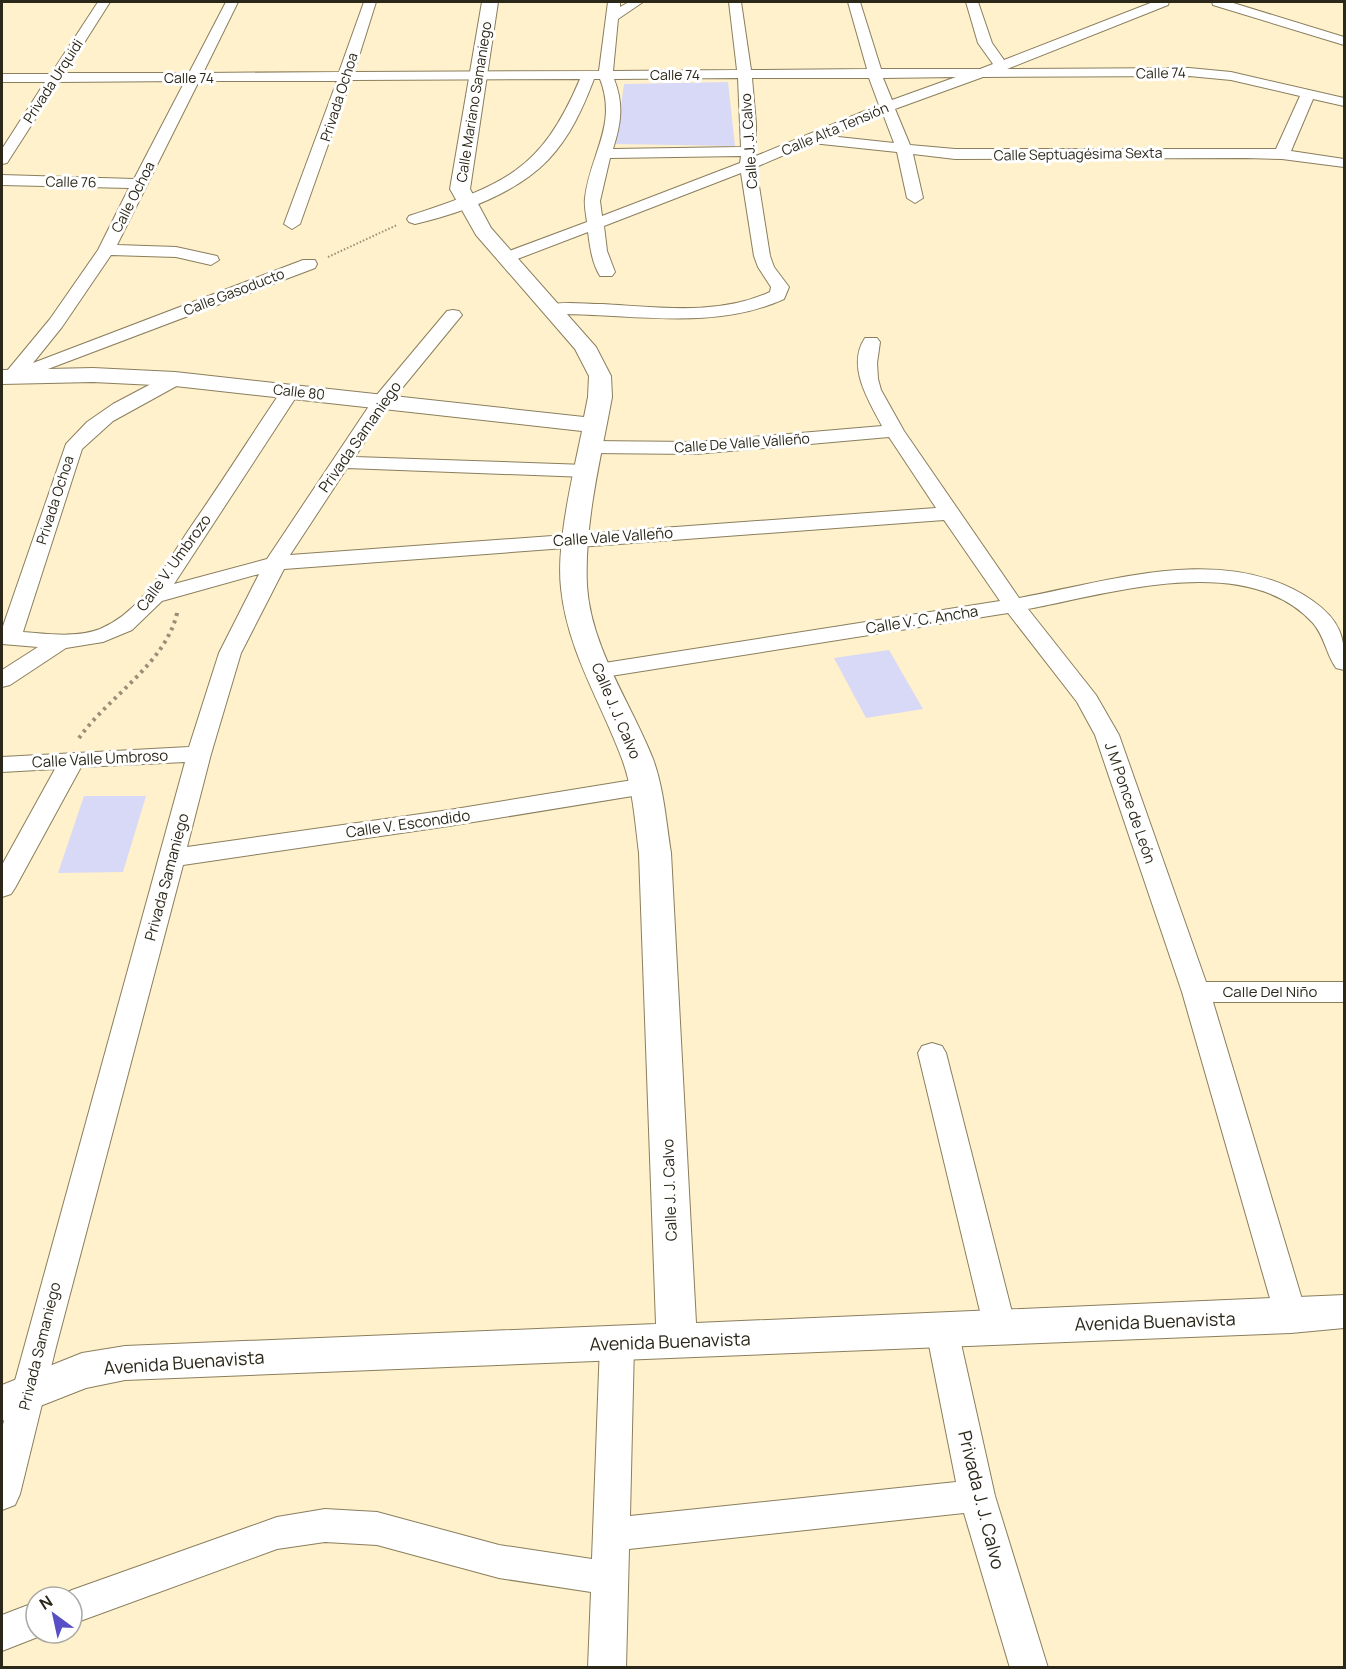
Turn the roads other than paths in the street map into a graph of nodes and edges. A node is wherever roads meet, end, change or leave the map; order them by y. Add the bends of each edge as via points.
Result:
1 (104, 2) edge
2 (232, 2) edge
3 (370, 2) edge
4 (490, 2) edge
5 (638, 2) edge
6 (735, 2) edge
7 (855, 2) edge
8 (972, 2) edge
9 (1163, 2) edge
10 (1218, 2) edge
11 (614, 9) edge
12 (1344, 41) edge
13 (987, 59) junction
14 (745, 74) junction
15 (874, 74) junction
16 (919, 74) junction
17 (978, 74) junction
18 (597, 75) junction
19 (478, 76) junction
20 (346, 77) junction
21 (2, 78) edge
22 (54, 78) junction
23 (195, 78) junction
24 (1308, 95) junction
25 (1344, 102) edge
26 (886, 107) junction
27 (813, 139) junction
28 (904, 150) junction
29 (604, 154) junction
30 (1282, 154) junction
31 (749, 158) junction
32 (2, 160) edge
33 (1344, 163) edge
34 (2, 180) edge
35 (140, 184) junction
36 (915, 198) dead end
37 (466, 202) junction
38 (415, 219) road end
39 (594, 223) junction
40 (292, 224) dead end
41 (106, 250) junction
42 (507, 258) junction
43 (211, 260) dead end
44 (309, 264) road end
45 (606, 272) dead end
46 (553, 309) junction
47 (453, 315) dead end
48 (871, 342) dead end
49 (5, 378) edge
50 (175, 379) junction
51 (291, 391) junction
52 (382, 401) junction
53 (894, 431) junction
54 (593, 436) junction
55 (341, 462) junction
56 (586, 471) junction
57 (950, 513) junction
58 (576, 539) junction
59 (276, 563) junction
60 (153, 597) junction
61 (1014, 606) junction
62 (6, 637) edge
63 (59, 643) junction
64 (1344, 663) edge
65 (598, 671) junction
66 (2, 680) edge
67 (199, 754) junction
68 (72, 761) junction
69 (2, 764) edge
70 (645, 786) junction
71 (171, 858) junction
72 (2, 888) edge
73 (1196, 992) junction
74 (1344, 992) edge
75 (932, 1053) dead end
76 (1344, 1312) edge
77 (1291, 1316) junction
78 (1000, 1328) junction
79 (942, 1330) junction
80 (677, 1341) junction
81 (617, 1344) junction
82 (15, 1397) edge
83 (2, 1494) edge
84 (977, 1496) junction
85 (613, 1534) junction
86 (610, 1578) junction
87 (84, 1603) edge
88 (24, 1625) edge
89 (2, 1633) edge
90 (607, 1668) edge
91 (1029, 1668) edge

1 - 22 street, Privada Urquidi
2 - 23 street, Calle Ochoa
3 - 20 street, Privada Ochoa
4 - 19 street, Calle Mariano Samaniego
5 - 11 street
6 - 14 street, Calle J. J. Calvo
7 - 15 street
8 - 13 street
9 - 13 street, Calle Alta Tensión via 1057,42
10 - 12 street
11 - 18 street
13 - 16 street
13 - 17 street, Calle Alta Tensión
14 - 15 street, Calle 74
14 - 18 street, Calle 74
14 - 31 street, Calle J. J. Calvo
15 - 16 street, Calle 74
15 - 26 street
16 - 17 street, Calle 74
17 - 24 street, Calle 74 via 1209,73
17 - 26 street, Calle Alta Tensión
18 - 19 street, Calle 74
18 - 29 street via 613,95 615,109
18 - 37 street via 540,160 515,181
19 - 20 street, Calle 74
19 - 37 street, Calle Mariano Samaniego via 460,177
20 - 23 street, Calle 74
20 - 40 street, Privada Ochoa
21 - 22 street, Calle 74
22 - 23 street, Calle 74
22 - 32 street, Privada Urquidi
23 - 35 street, Calle Ochoa
24 - 25 street, Calle 74
24 - 30 street
26 - 27 street, Calle Alta Tensión
26 - 28 street
27 - 28 street, Calle Septuagésima Sexta
27 - 31 street, Calle Alta Tensión
28 - 30 street, Calle Septuagésima Sexta via 985,155
28 - 36 street
29 - 31 street
29 - 39 street via 592,201
30 - 33 street, Calle Septuagésima Sexta
31 - 39 street, Calle Alta Tensión
31 - 46 street, Calle J. J. Calvo via 762,256 780,287 778,295 737,310 705,313
34 - 35 street, Calle 76
35 - 41 street, Calle Ochoa
37 - 38 street
37 - 42 street, Calle J. J. Calvo via 483,231
39 - 42 street, Calle Alta Tensión
39 - 45 street
41 - 43 street via 176,252
41 - 49 street, Calle Ochoa via 56,323
42 - 46 street, Calle J. J. Calvo
44 - 49 street, Calle Gasoducto
46 - 54 street, Calle J. J. Calvo via 585,347 600,376
47 - 52 street, Privada Samaniego
48 - 53 street, J M Ponce de León via 869,379
49 - 50 street, Calle 80 via 93,375
50 - 51 street, Calle 80
50 - 62 street, Privada Ochoa via 99,421 73,448
51 - 52 street, Calle 80
51 - 60 street, Calle V. Umbrozo
52 - 54 street, Calle 80
52 - 55 street, Privada Samaniego
53 - 54 street, Calle De Valle Valleño via 695,448
53 - 57 street, J M Ponce de León
54 - 56 street, Calle J. J. Calvo
55 - 56 street
55 - 59 street, Privada Samaniego
56 - 58 street, Calle J. J. Calvo
57 - 58 street, Calle Vale Valleño
57 - 61 street, J M Ponce de León
58 - 59 street, Calle Vale Valleño
58 - 65 street, Calle J. J. Calvo via 577,609
59 - 60 street, Calle Vale Valleño
59 - 67 street, Privada Samaniego via 230,653
60 - 63 street, Calle V. Umbrozo via 134,618 111,633 75,643
61 - 64 street, Calle V. C. Ancha via 1152,576 1190,575 1246,582 1282,593 1314,613 1329,628
61 - 65 street, Calle V. C. Ancha
61 - 73 street, J M Ponce de León via 1088,700 1107,735
62 - 63 street, Calle V. Umbrozo
63 - 66 street
65 - 70 street, Calle J. J. Calvo via 627,733
67 - 68 street, Calle Valle Umbroso
67 - 71 street, Privada Samaniego
68 - 69 street, Calle Valle Umbroso
68 - 72 street
70 - 71 street, Calle V. Escondido
70 - 80 street, Calle J. J. Calvo via 655,853
71 - 82 street, Privada Samaniego via 39,1347
73 - 74 street, Calle Del Niño
73 - 77 street, J M Ponce de León
75 - 78 street
76 - 77 street, Avenida Buenavista
77 - 78 street, Avenida Buenavista
78 - 79 street, Avenida Buenavista
79 - 80 street, Avenida Buenavista
79 - 84 street, Privada J. J. Calvo
80 - 81 street, Avenida Buenavista
81 - 82 street, Avenida Buenavista via 125,1363 82,1371
81 - 85 street
82 - 83 street, Privada Samaniego
84 - 85 street
84 - 91 street, Privada J. J. Calvo
85 - 86 street
86 - 87 street via 511,1564 342,1524 277,1533
86 - 90 street
88 - 89 street

